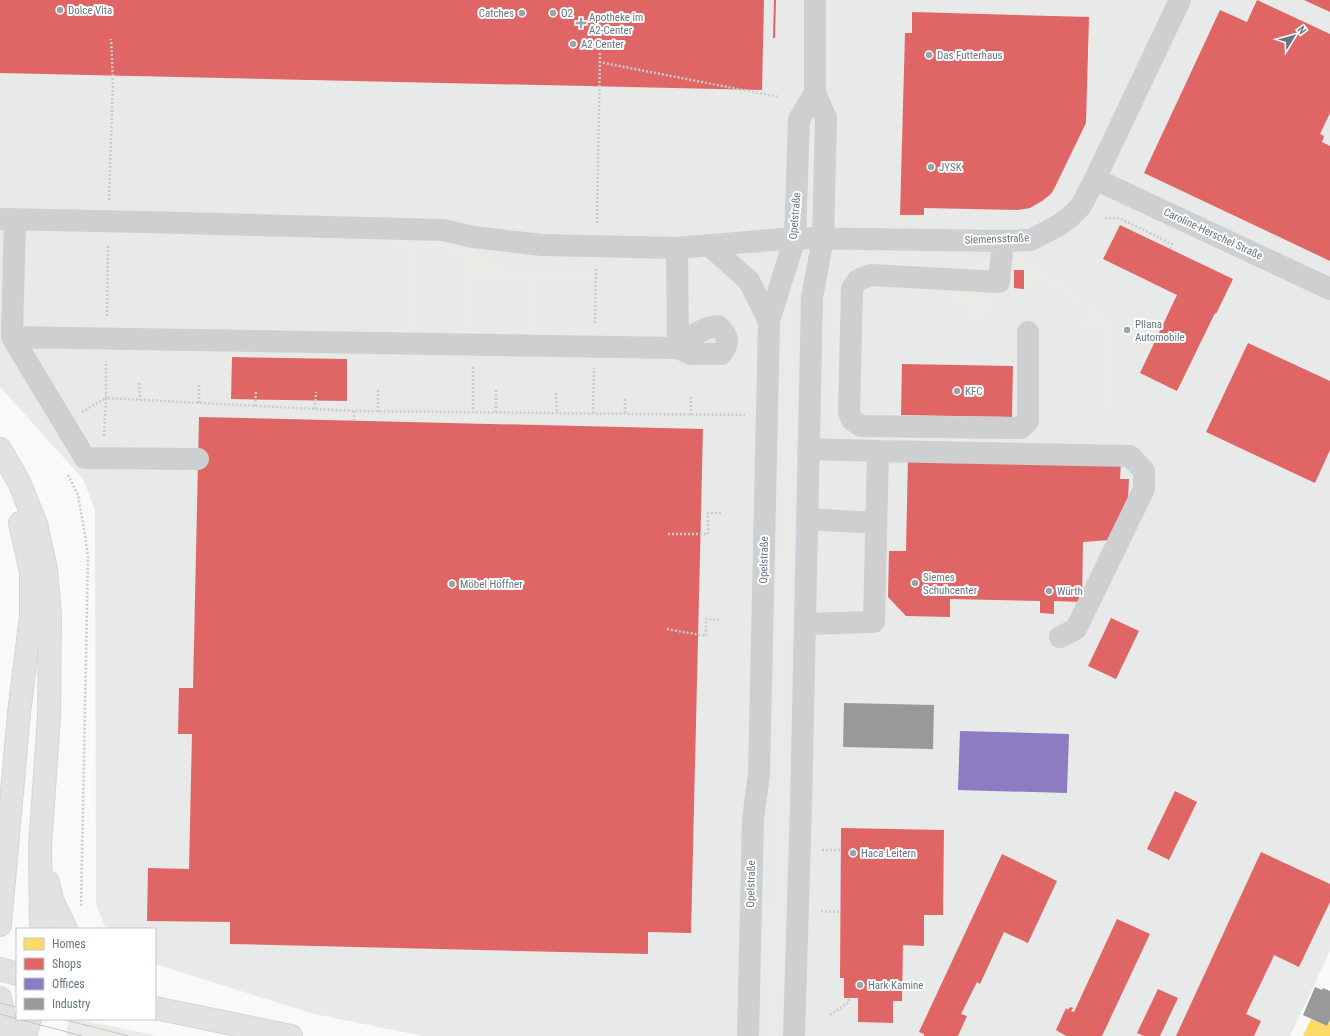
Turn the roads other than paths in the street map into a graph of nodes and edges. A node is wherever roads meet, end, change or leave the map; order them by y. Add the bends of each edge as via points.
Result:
1 (816, 0) edge
2 (1180, 0) edge
3 (816, 93) junction
4 (1095, 179) junction
5 (8, 219) edge
6 (795, 238) junction
7 (823, 238) junction
8 (1003, 241) junction
9 (709, 245) junction
10 (677, 248) junction
11 (1330, 289) edge
12 (769, 321) junction
13 (1028, 332) dead end
14 (12, 337) junction
15 (0, 449) edge
16 (808, 449) junction
17 (878, 451) junction
18 (198, 459) dead end
19 (0, 478) edge
20 (807, 519) junction
21 (876, 523) junction
22 (805, 624) junction
23 (1060, 637) dead end
24 (40, 847) junction
25 (0, 925) edge
26 (41, 928) edge
27 (66, 928) edge
28 (0, 969) edge
29 (16, 974) edge
30 (0, 998) edge
31 (156, 1008) edge
32 (30, 1020) edge
33 (11, 1036) edge
34 (25, 1036) edge
35 (291, 1036) edge
36 (748, 1036) edge
37 (794, 1036) edge

1 - 3 street
2 - 4 street, Siemensstraße
3 - 6 street, Opelstraße via 799,119
3 - 7 street via 826,118
4 - 8 street, Siemensstraße via 1081,206 1059,225 1031,240
4 - 11 street, Caroline-Herschel Straße
5 - 10 street, Siemensstraße via 443,230 473,237 542,245
5 - 14 street
6 - 7 street, Siemensstraße
6 - 9 street, Siemensstraße
6 - 12 street, Opelstraße
7 - 8 street, Siemensstraße
7 - 16 street via 812,297
8 - 13 street via 999,282 871,275 858,280 852,288 849,412 852,420 861,426 1021,428 1028,422
9 - 10 street, Siemensstraße
9 - 12 street via 749,281
10 - 14 street via 678,348
12 - 36 street, Opelstraße via 759,774 753,819
14 - 18 street via 86,458
15 - 24 main road via 19,482 36,524 46,569 50,615 49,717
16 - 17 street
16 - 20 street
17 - 21 street
17 - 23 street via 1130,456 1144,471 1144,489 1076,629
19 - 25 main road via 22,529 31,572 31,616 19,714
20 - 21 street
20 - 22 street
21 - 22 street via 874,622
22 - 37 street
24 - 26 main road
24 - 27 main road via 52,900
28 - 29 main road
30 - 33 main road
31 - 35 main road
32 - 34 main road

